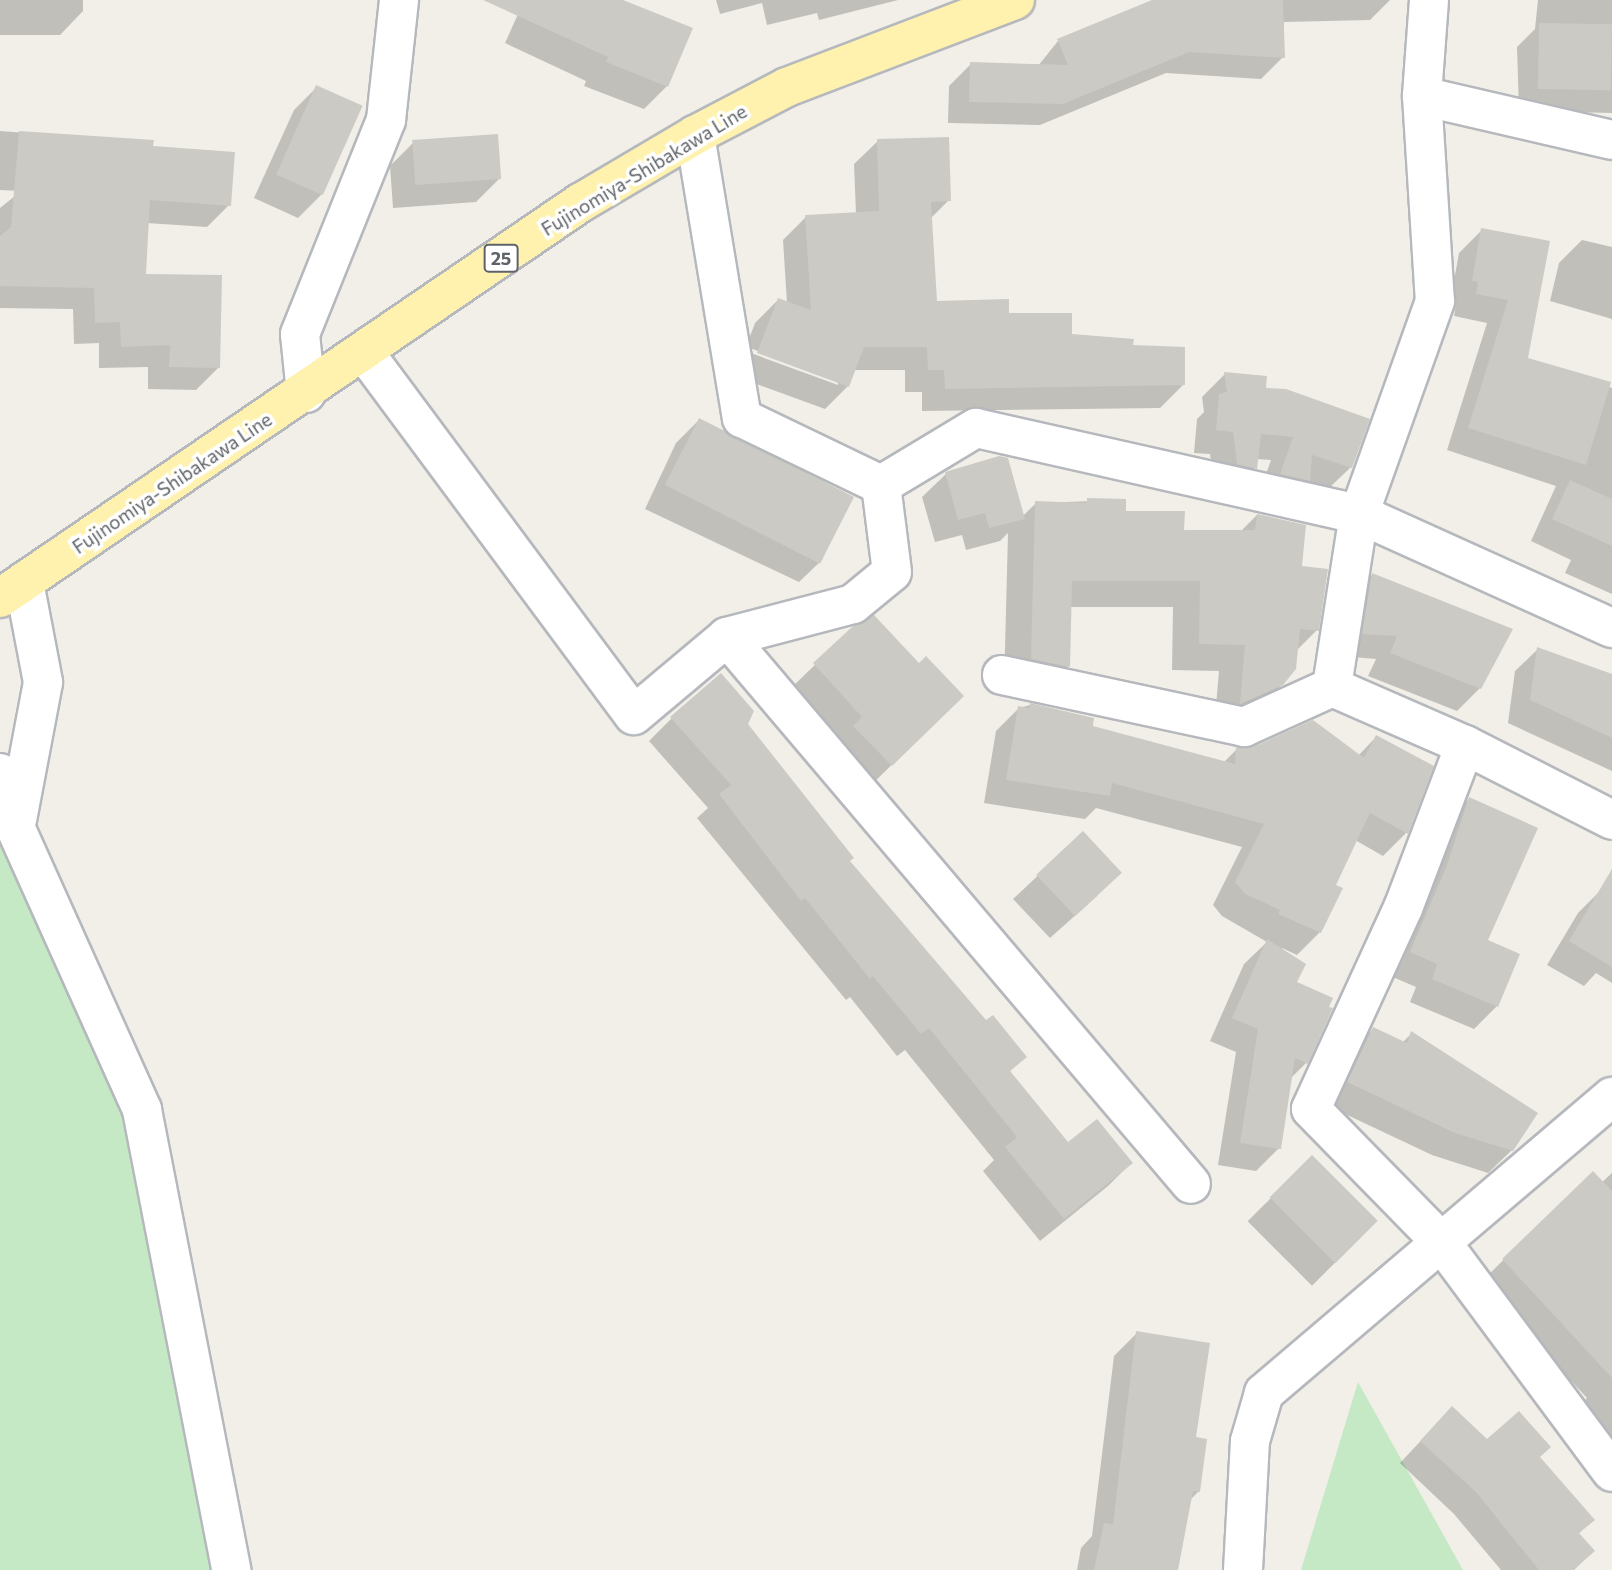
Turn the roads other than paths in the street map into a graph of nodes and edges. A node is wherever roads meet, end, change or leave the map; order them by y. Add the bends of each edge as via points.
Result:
1 (399, 0) edge
2 (1429, 0) edge
3 (993, 4) edge
4 (1422, 96) junction
5 (695, 135) junction
6 (1612, 140) edge
7 (364, 352) junction
8 (306, 393) junction
9 (881, 485) junction
10 (1359, 514) junction
11 (12, 590) edge
12 (1612, 628) edge
13 (727, 637) junction
14 (1002, 676) dead end
15 (1332, 687) junction
16 (1465, 746) junction
17 (0, 772) edge
18 (1612, 820) edge
19 (16, 829) junction
20 (1608, 1109) edge
21 (1191, 1184) dead end
22 (1442, 1243) junction
23 (1612, 1472) edge
24 (231, 1570) edge
25 (1243, 1570) edge

1 - 8 street via 386,121 300,334
2 - 4 street
3 - 5 main road, Fujinomiya-Shibakawa Line / 25 via 787,87
4 - 6 street
4 - 10 street via 1436,301
5 - 7 main road, Fujinomiya-Shibakawa Line / 25 via 580,203
5 - 9 street via 742,418
7 - 8 main road, Fujinomiya-Shibakawa Line / 25
7 - 13 street via 634,715
8 - 11 main road, Fujinomiya-Shibakawa Line / 25
9 - 10 street via 975,428
9 - 13 street via 892,572 853,604
10 - 12 street
10 - 15 street
11 - 19 street via 43,682
13 - 21 street
14 - 15 street via 1244,727
15 - 16 street
16 - 18 street
16 - 22 street via 1404,908 1311,1108
17 - 19 street
19 - 24 street via 142,1110
20 - 22 street
22 - 23 street
22 - 25 street via 1264,1393 1250,1441

